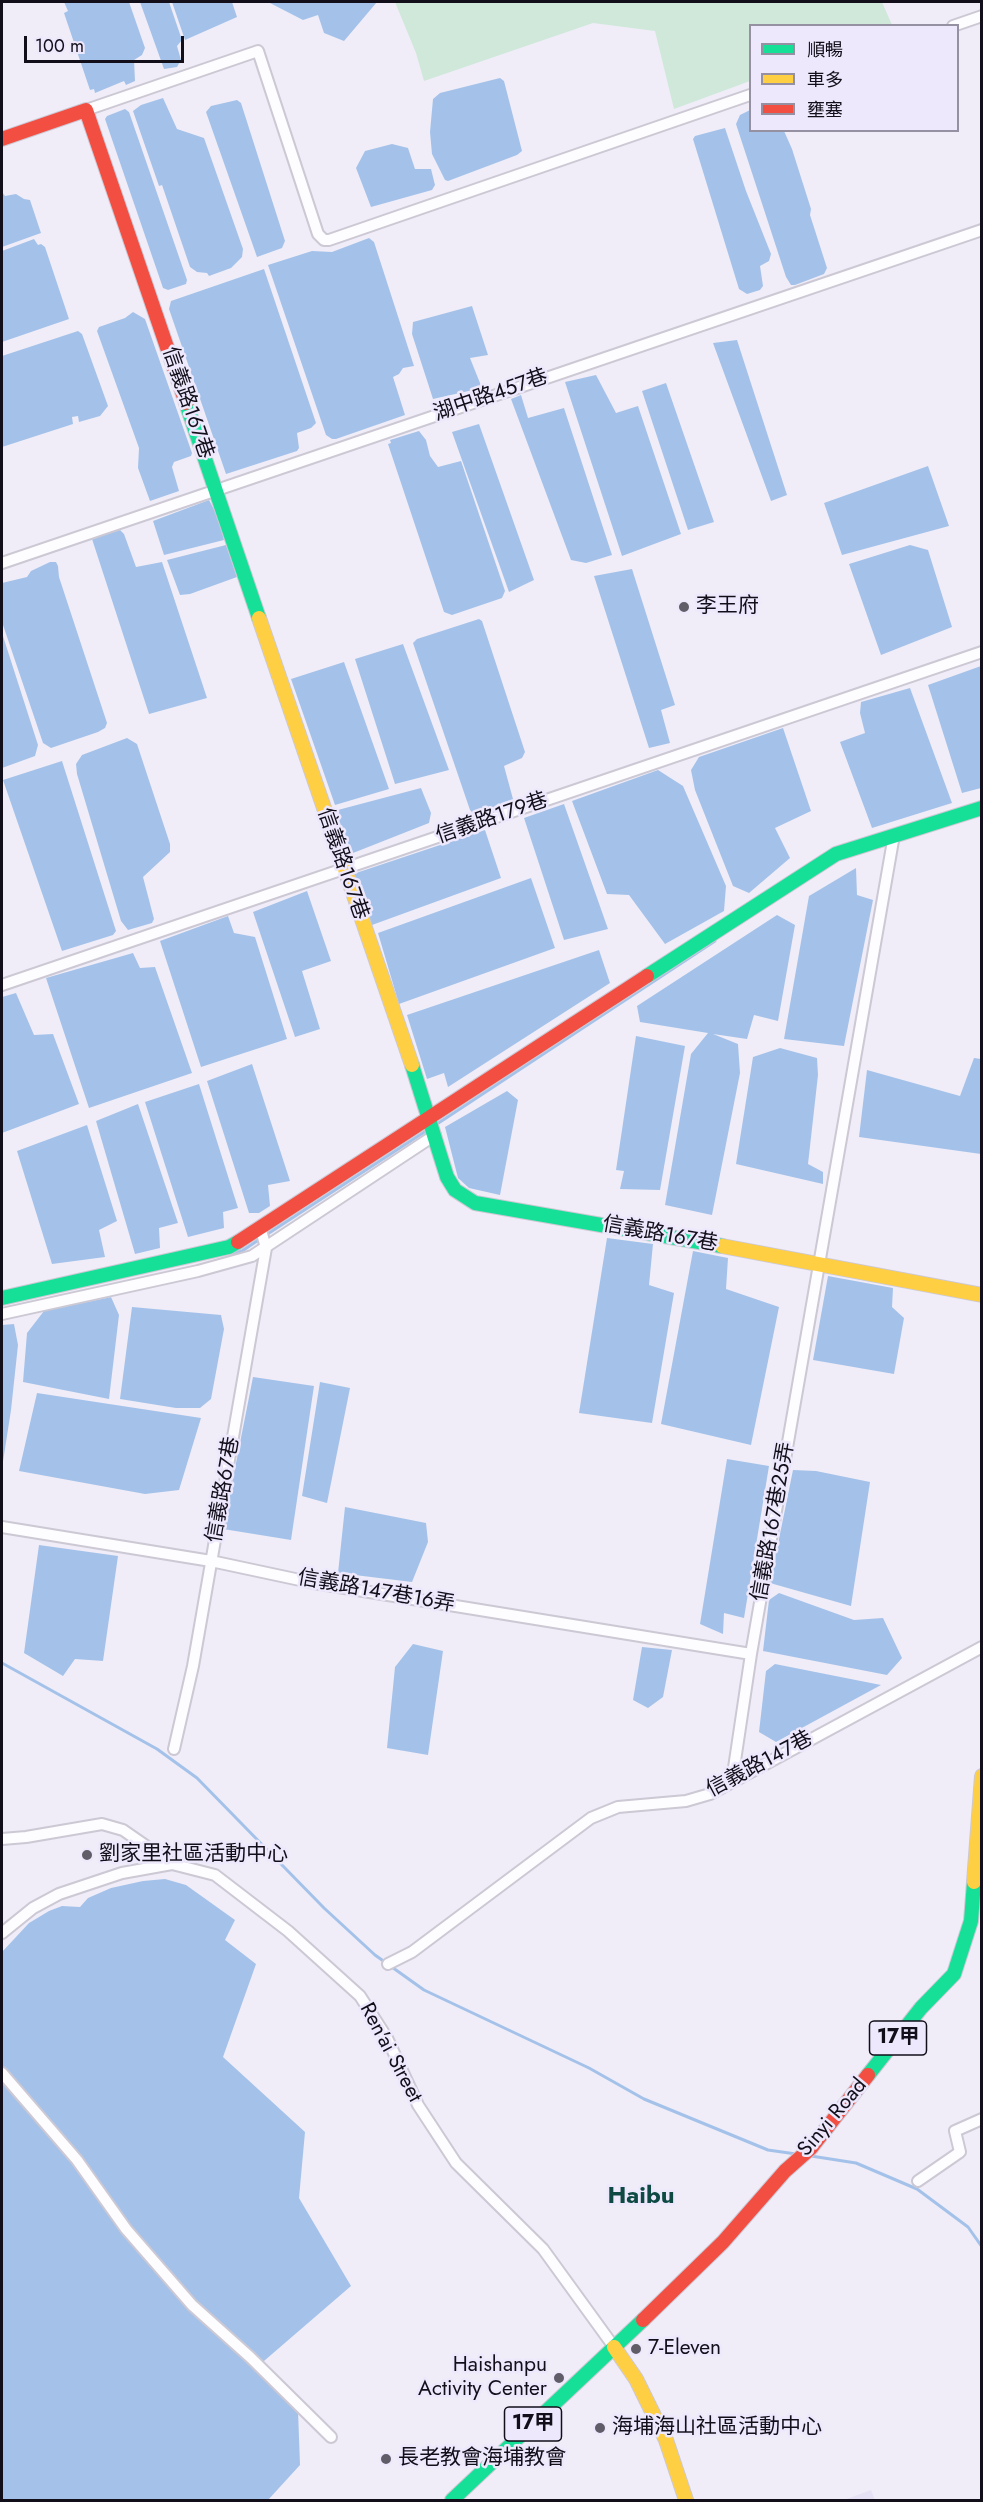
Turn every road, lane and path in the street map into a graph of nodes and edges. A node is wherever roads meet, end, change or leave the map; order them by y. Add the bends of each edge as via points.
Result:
1 (981, 16) edge
2 (959, 24) edge
3 (749, 95) edge
4 (86, 110) junction
5 (2, 139) edge
6 (981, 230) edge
7 (216, 490) junction
8 (2, 563) edge
9 (981, 652) edge
10 (981, 807) edge
11 (894, 835) junction
12 (343, 869) junction
13 (2, 985) edge
14 (429, 1117) junction
15 (434, 1134) junction
16 (261, 1230) junction
17 (266, 1248) junction
18 (819, 1263) junction
19 (981, 1295) edge
20 (2, 1298) edge
21 (2, 1314) edge
22 (2, 1527) edge
23 (211, 1562) junction
24 (981, 1647) edge
25 (751, 1654) junction
26 (174, 1749) dead end
27 (981, 1776) edge
28 (732, 1781) junction
29 (2, 1839) edge
30 (172, 1864) junction
31 (981, 1909) edge
32 (971, 1921) junction
33 (2, 1933) edge
34 (388, 1964) dead end
35 (2, 2073) edge
36 (981, 2119) edge
37 (918, 2181) dead end
38 (614, 2347) junction
39 (331, 2436) dead end
40 (452, 2500) edge
41 (686, 2500) edge

1 - 2 street
3 - 4 street via 329,240 318,234 258,51
4 - 5 street
4 - 7 street, 信義路167巷
6 - 7 street, 湖中路457巷
7 - 8 street, 湖中路457巷
7 - 12 street, 信義路167巷
9 - 12 street, 信義路179巷
10 - 11 street
11 - 14 street via 836,854
11 - 18 street, 信義路167巷25弄
12 - 13 street, 信義路179巷
12 - 14 street, 信義路167巷
14 - 15 street, 信義路167巷
14 - 16 street
15 - 17 street
15 - 18 street, 信義路167巷 via 447,1177 455,1190 475,1203
16 - 17 street, 信義路67巷
16 - 20 street via 228,1247
17 - 21 street via 252,1256 198,1271
17 - 23 street, 信義路67巷
18 - 19 street, 信義路167巷
18 - 25 street, 信義路167巷25弄
22 - 23 street, 信義路147巷16弄
23 - 25 street, 信義路147巷16弄 via 314,1583
23 - 26 street, 信義路67巷
24 - 28 street, 信義路147巷
25 - 28 street, 信義路167巷25弄
27 - 32 street, Sinyi Road / 17甲
28 - 34 street, 信義路147巷 via 710,1794 686,1801 618,1807 591,1818 412,1952
29 - 30 street, Ren'ai Street via 102,1824 123,1830
30 - 33 street via 122,1873 59,1894 33,1908
30 - 38 street, Ren'ai Street via 215,1875 288,1931 360,1996 387,2038 418,2105 456,2163 543,2249
31 - 32 street
32 - 38 street, Sinyi Road / 17甲 via 954,1974 921,2008 808,2152 785,2171 723,2242
35 - 39 street via 192,2305
36 - 37 street via 955,2131 960,2152
38 - 40 street, 17甲
38 - 41 street via 636,2379 666,2440

